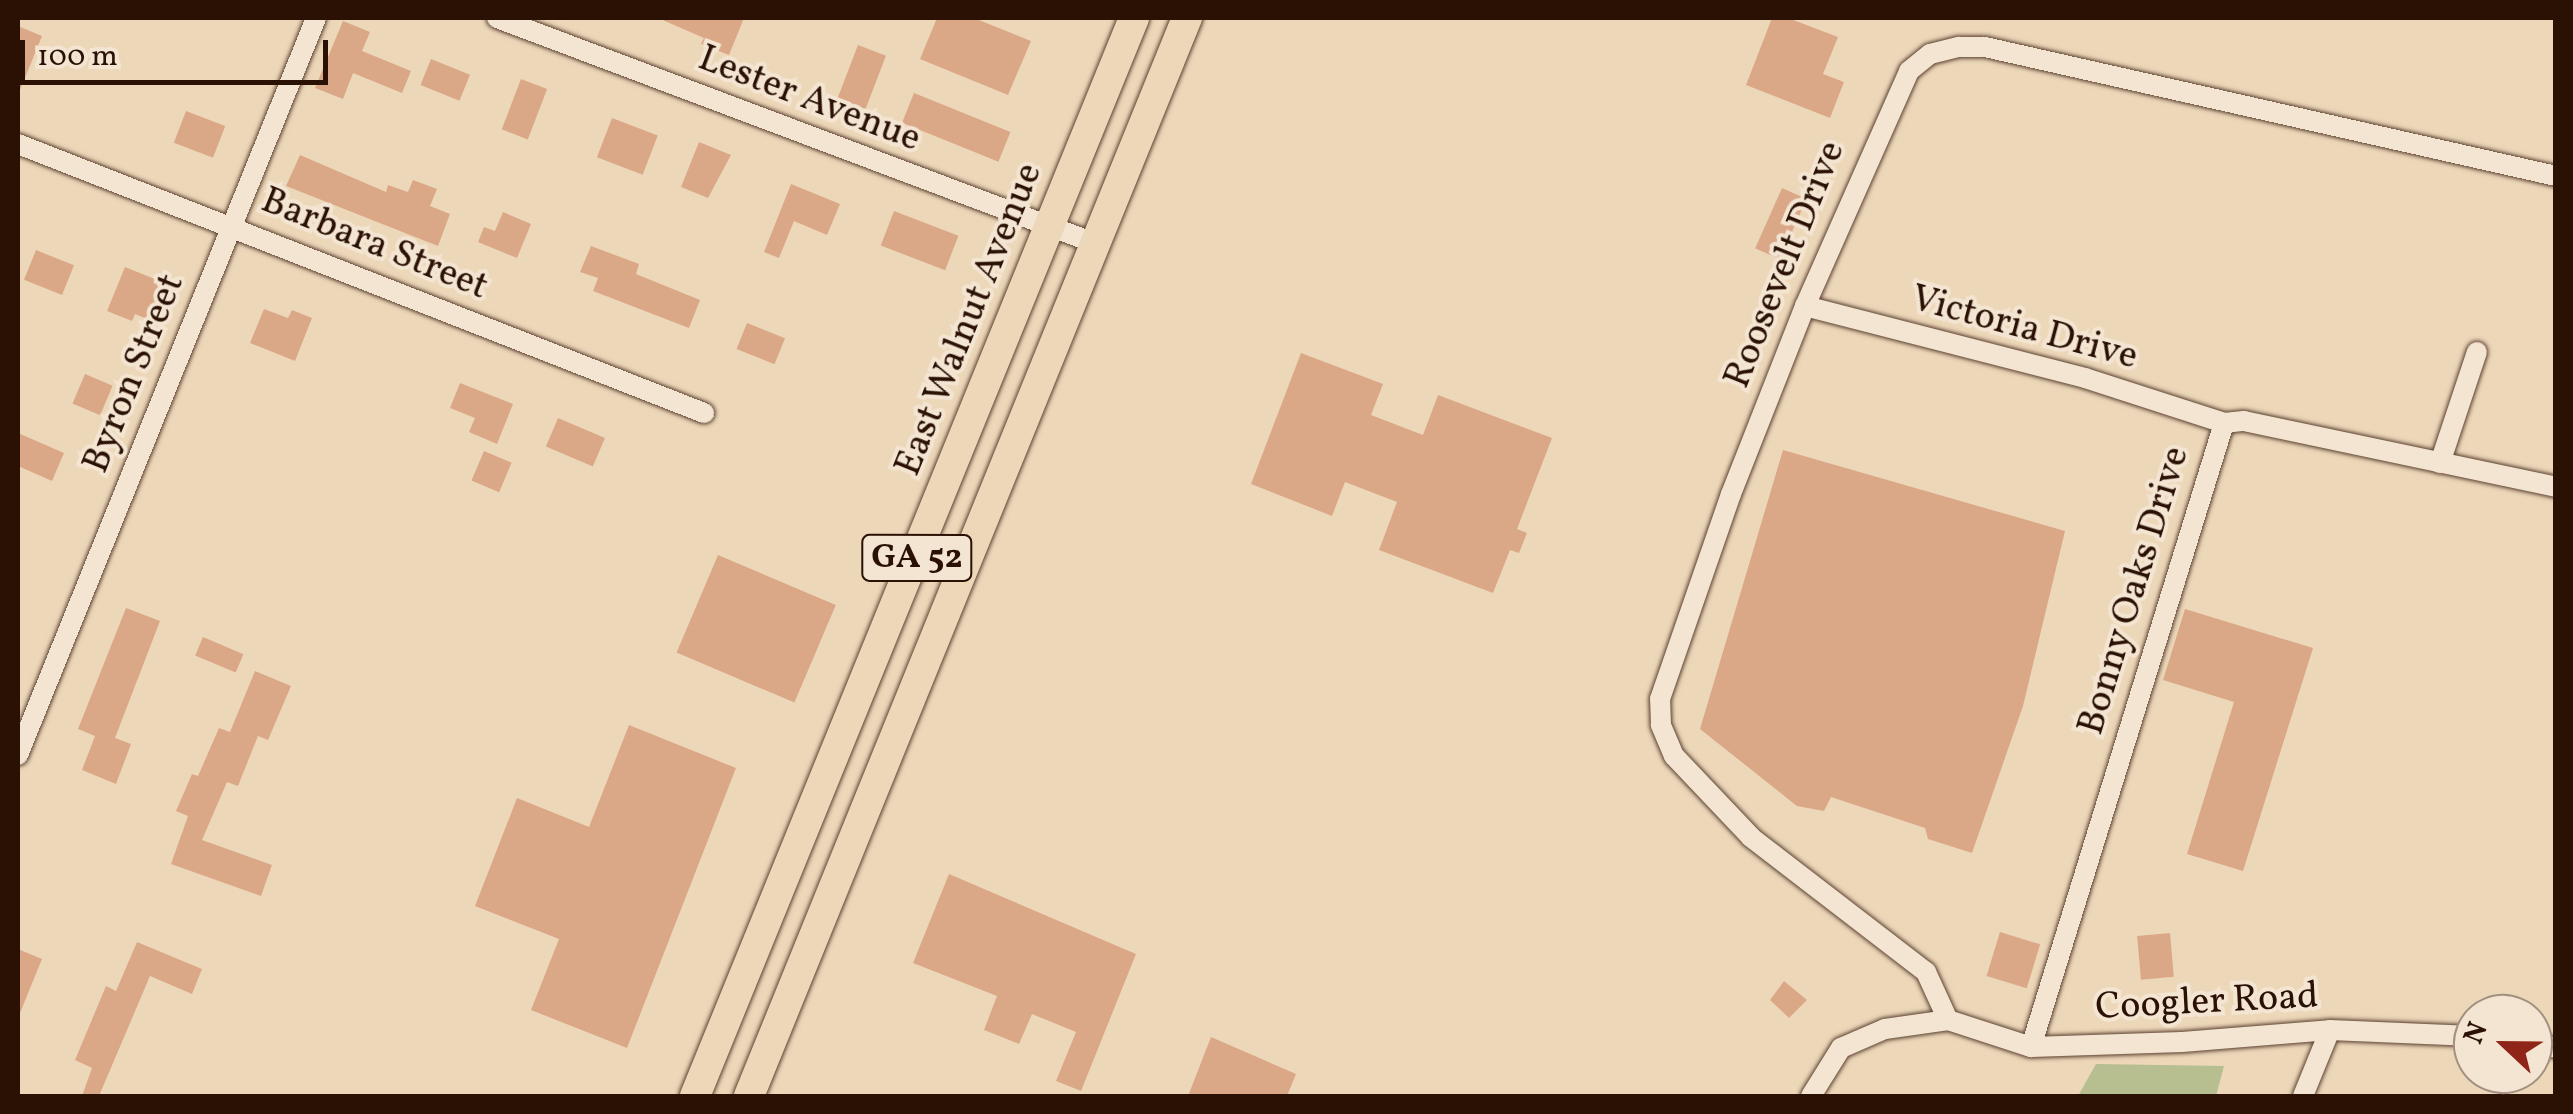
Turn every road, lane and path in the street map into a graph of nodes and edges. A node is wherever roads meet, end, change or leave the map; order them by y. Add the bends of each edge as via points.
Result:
1 (316, 18) edge
2 (497, 18) edge
3 (1134, 18) edge
4 (1187, 18) edge
5 (18, 144) edge
6 (2556, 176) edge
7 (231, 226) junction
8 (1050, 229) junction
9 (1097, 244) junction
10 (1805, 306) junction
11 (2477, 352) dead end
12 (704, 413) dead end
13 (2224, 423) junction
14 (2440, 463) junction
15 (2556, 487) edge
16 (18, 755) edge
17 (1948, 1020) junction
18 (2330, 1030) junction
19 (2453, 1035) edge
20 (2032, 1047) junction
21 (695, 1096) edge
22 (748, 1096) edge
23 (1811, 1096) edge
24 (2303, 1096) edge

1 - 7 street, Byron Street
2 - 8 street, Lester Avenue
3 - 8 main road, East Walnut Avenue / GA 52
4 - 9 main road, GA 52
5 - 7 street, Barbara Street
6 - 10 street, Roosevelt Drive via 1959,46 1930,54 1909,71
7 - 12 street, Barbara Street
7 - 16 street, Byron Street
8 - 9 street, Lester Avenue
8 - 21 main road, East Walnut Avenue / GA 52
9 - 22 main road, GA 52
10 - 13 street, Victoria Drive via 2086,378
10 - 17 street, Roosevelt Drive via 1679,643 1660,699 1661,726 1674,756 1750,837 1926,972
11 - 14 street
13 - 14 street, Bonny Oaks Drive via 2244,421
13 - 20 street, Bonny Oaks Drive
14 - 15 street, Bonny Oaks Drive
17 - 20 street, Coogler Road
17 - 23 street via 1885,1029 1841,1048
18 - 19 street, Coogler Road
18 - 20 street, Coogler Road
18 - 24 street

